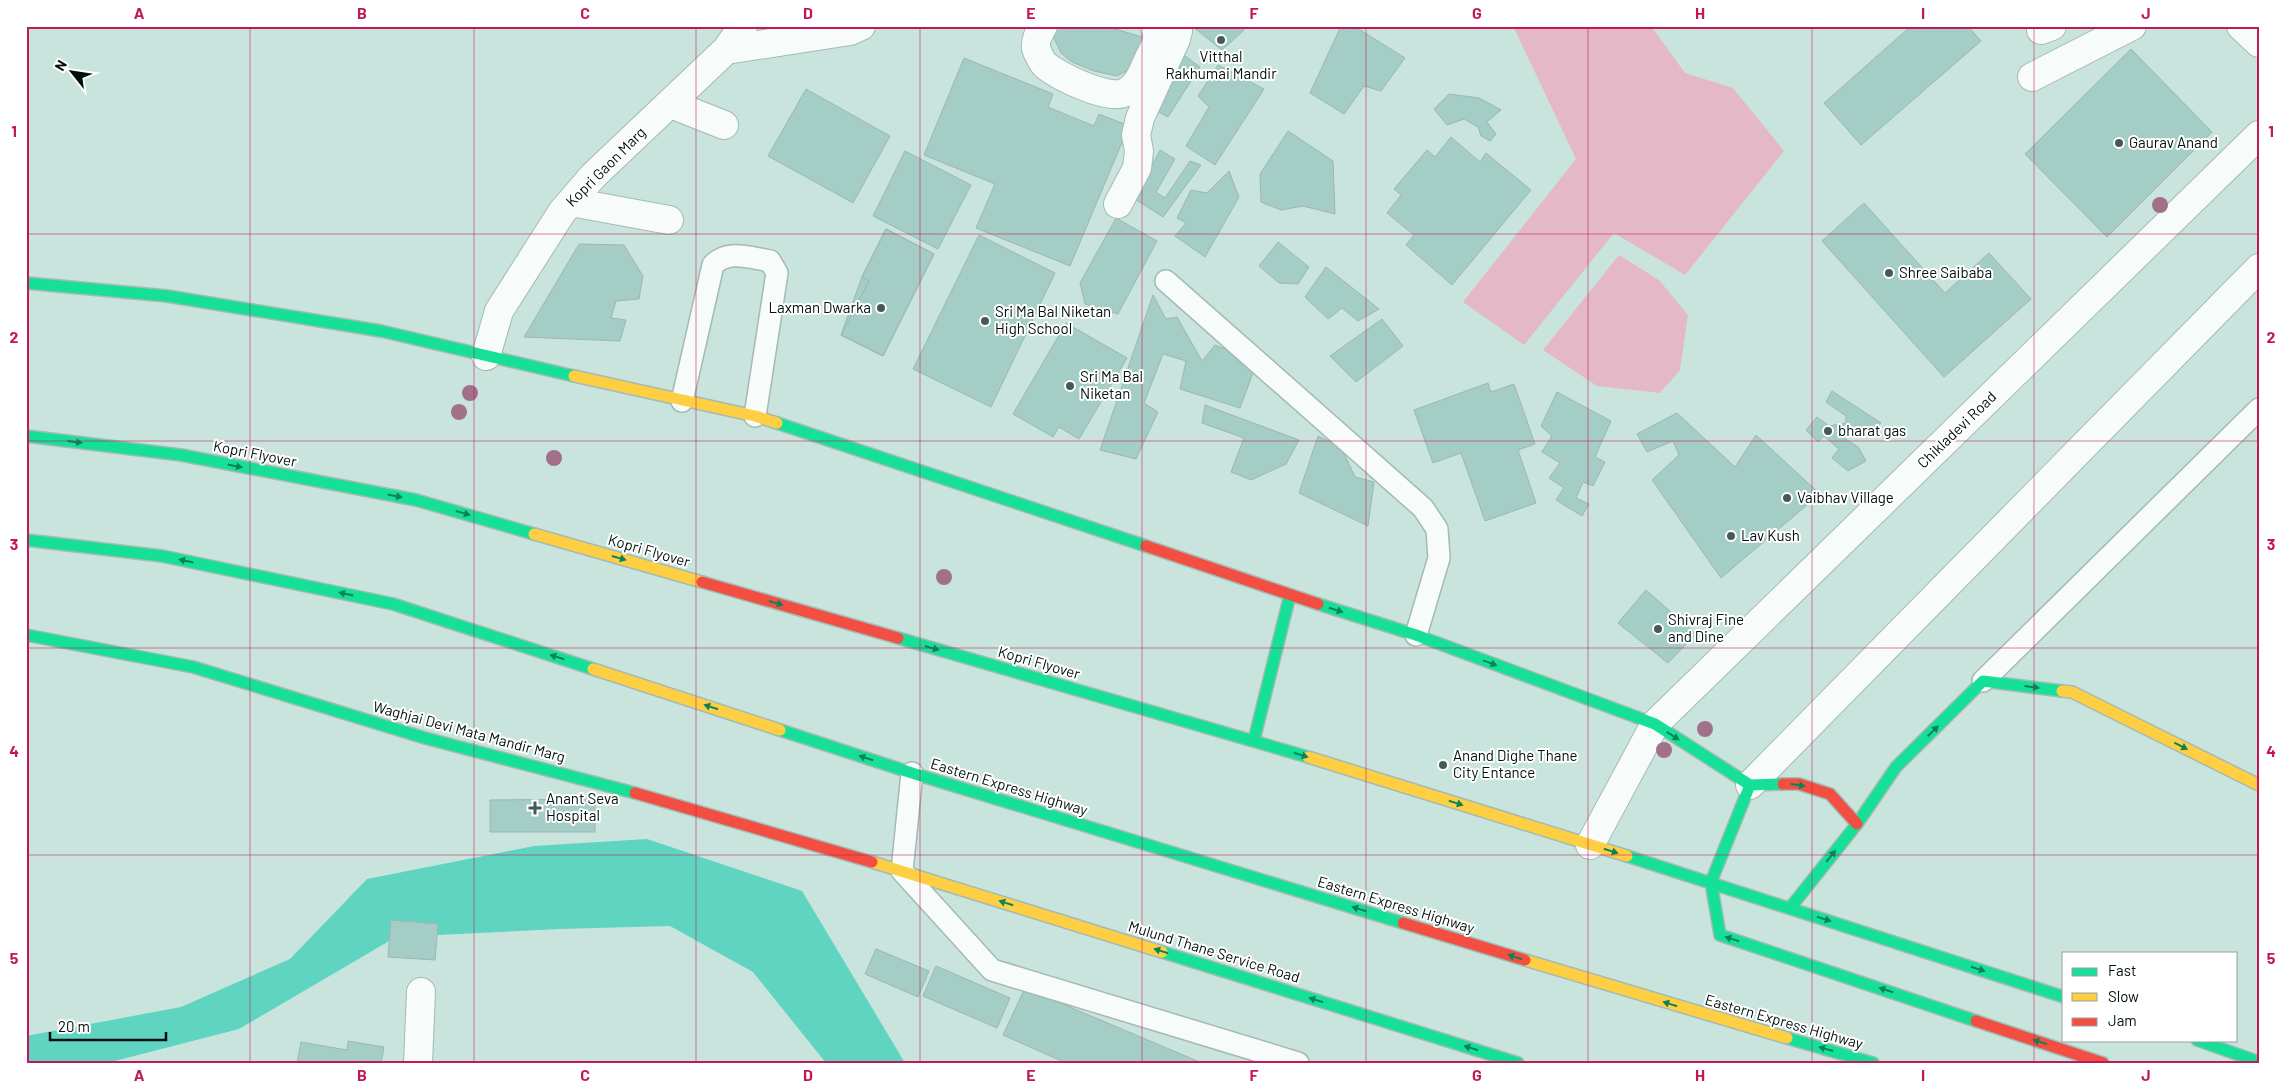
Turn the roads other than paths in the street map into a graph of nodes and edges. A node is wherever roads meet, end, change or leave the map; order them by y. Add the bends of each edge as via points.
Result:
1 (743, 26) edge
2 (861, 26) edge
3 (1043, 26) edge
4 (1154, 26) edge
5 (1176, 26) edge
6 (2132, 26) edge
7 (2241, 26) edge
8 (2259, 43) edge
9 (726, 50) junction
10 (2032, 77) dead end
11 (671, 104) junction
12 (724, 125) dead end
13 (2259, 135) edge
14 (570, 202) junction
15 (1118, 204) dead end
16 (669, 220) dead end
17 (2259, 268) edge
18 (1166, 281) dead end
19 (26, 283) edge
20 (486, 356) junction
21 (682, 401) junction
22 (2259, 409) edge
23 (755, 416) junction
24 (26, 436) edge
25 (26, 540) edge
26 (1290, 595) junction
27 (26, 635) edge
28 (1416, 635) junction
29 (1984, 681) junction
30 (1655, 724) junction
31 (1254, 740) junction
32 (912, 773) junction
33 (1750, 785) junction
34 (2259, 785) edge
35 (1857, 824) junction
36 (1590, 845) junction
37 (902, 871) junction
38 (1711, 882) junction
39 (1790, 908) junction
40 (421, 992) dead end
41 (2062, 996) edge
42 (2203, 1042) edge
43 (2259, 1062) edge
44 (418, 1063) edge
45 (1298, 1063) edge
46 (1518, 1063) edge
47 (1873, 1063) edge
48 (2103, 1063) edge

1 - 9 street, Kopri Gaon Marg
2 - 9 street via 850,31
3 - 4 street via 1037,37 1036,49 1044,64 1089,90 1124,94 1137,84 1157,42
5 - 15 street via 1176,39 1140,118 1136,135 1137,168
6 - 10 street
7 - 8 street
9 - 11 street, Kopri Gaon Marg
11 - 12 street
11 - 14 street, Kopri Gaon Marg via 593,176
13 - 30 street, Chikladevi Road
14 - 16 street
14 - 20 street, Kopri Gaon Marg via 499,311
17 - 33 street
18 - 28 lane via 1423,508 1437,529 1439,558
19 - 20 main road via 167,296 381,331
20 - 21 main road
21 - 23 main road
21 - 23 lane via 713,265 720,257 770,261 777,272
22 - 29 lane
23 - 26 main road
24 -> 31 main road, Kopri Flyover via 181,455 416,500
32 -> 25 main road via 393,604 162,556
26 -> 28 main road
26 - 31 main road
27 - 37 main road, Waghjai Devi Mata Mandir Marg via 193,667 426,738 584,778
28 -> 30 main road
29 -> 34 main road via 2072,692
35 -> 29 main road via 1896,767
30 -> 33 main road
30 - 36 street, Chikladevi Road
31 -> 36 main road
32 - 37 lane
47 -> 32 main road, Eastern Express Highway
33 -> 35 main road via 1799,784 1830,794
33 - 38 main road
39 -> 35 main road
36 -> 38 main road
37 - 45 lane via 992,970
46 -> 37 main road, Mulund Thane Service Road
38 - 39 main road
48 -> 38 main road via 1720,935
39 -> 41 main road
40 - 44 street
42 - 43 main road

